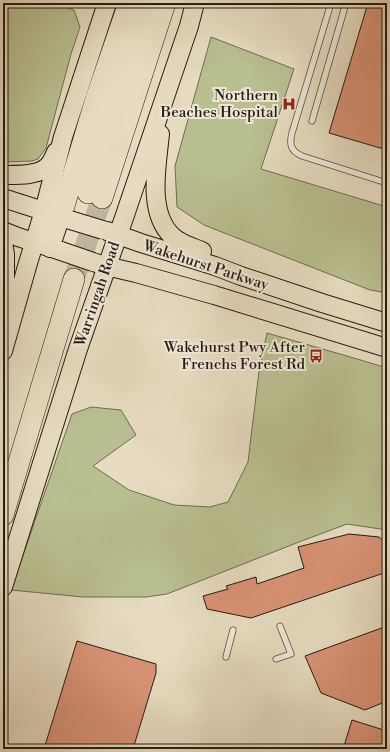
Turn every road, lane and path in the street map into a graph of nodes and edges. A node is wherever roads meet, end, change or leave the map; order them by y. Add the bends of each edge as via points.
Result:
1 (107, 3) edge
2 (129, 3) edge
3 (148, 3) edge
4 (165, 3) edge
5 (195, 3) edge
6 (331, 3) edge
7 (346, 3) edge
8 (158, 116) junction
9 (312, 121) dead end
10 (63, 137) junction
11 (3, 175) edge
12 (387, 183) edge
13 (3, 198) edge
14 (58, 216) junction
15 (3, 231) edge
16 (110, 233) junction
17 (3, 243) edge
18 (48, 247) junction
19 (100, 264) junction
20 (241, 276) junction
21 (387, 323) edge
22 (4, 347) edge
23 (387, 348) edge
24 (3, 472) edge
25 (3, 515) edge
26 (3, 587) edge
27 (280, 626) dead end
28 (233, 630) dead end
29 (226, 657) dead end
30 (276, 659) dead end

1 - 10 main road
2 - 14 highway
3 - 4 highway via 94,197
5 - 8 main road, Warringah Road
6 - 12 lane via 292,133 292,146 302,156
7 - 9 lane
8 - 16 main road, Warringah Road
8 - 20 main road via 160,133 156,188 163,225 172,237 181,243 222,258
10 - 11 main road via 48,167 32,173
10 - 14 main road
13 - 14 main road, Wakehurst Parkway
14 - 16 main road, Wakehurst Parkway, bridge
14 - 18 main road
15 - 18 main road, Wakehurst Parkway
16 - 19 main road, Warringah Road
16 - 20 main road, Wakehurst Parkway
17 - 22 main road via 6,281
18 - 19 main road, Wakehurst Parkway, bridge
18 - 22 main road via 28,263
19 - 23 main road, Wakehurst Parkway via 214,295
19 - 26 main road, Warringah Road via 62,398
20 - 21 main road, Wakehurst Parkway
24 - 25 highway, Warringah Road via 68,278
27 - 30 lane via 291,654
28 - 29 lane

